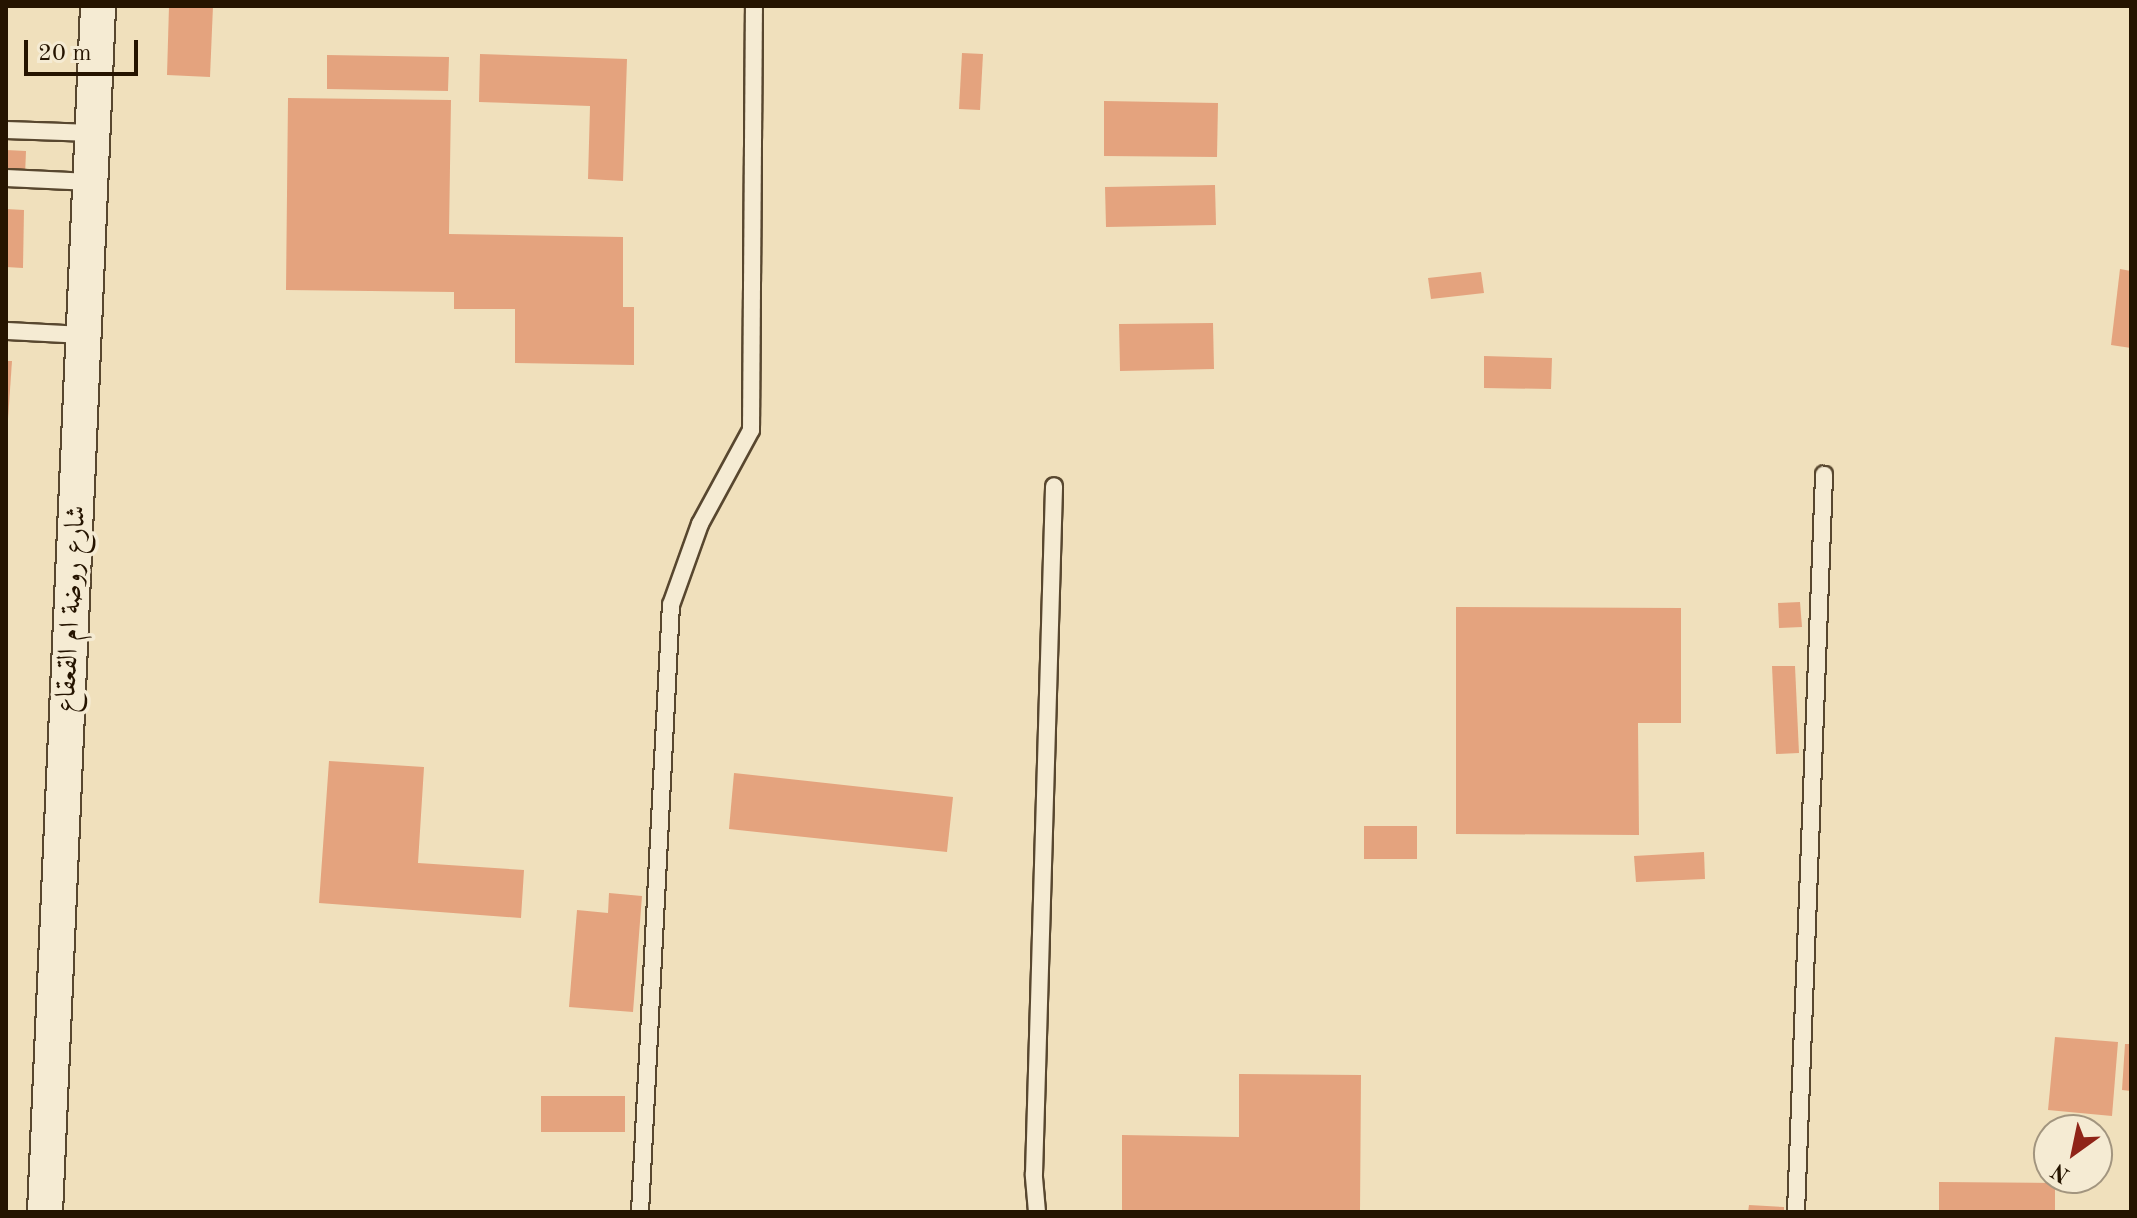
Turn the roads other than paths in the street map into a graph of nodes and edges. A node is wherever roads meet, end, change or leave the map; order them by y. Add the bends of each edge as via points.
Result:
1 (98, 6) edge
2 (754, 6) edge
3 (6, 130) edge
4 (93, 133) junction
5 (6, 178) edge
6 (91, 182) junction
7 (6, 331) edge
8 (85, 335) junction
9 (1824, 475) dead end
10 (1054, 486) dead end
11 (45, 1212) edge
12 (640, 1212) edge
13 (1037, 1212) edge
14 (1796, 1212) edge

1 - 4 street, شارع روضة ام القعقاع
2 - 12 lane via 751,430 700,524 671,605
3 - 4 lane
4 - 6 street, شارع روضة ام القعقاع
5 - 6 lane
6 - 8 street, شارع روضة ام القعقاع
7 - 8 lane
8 - 11 street, شارع روضة ام القعقاع
9 - 14 lane
10 - 13 lane

